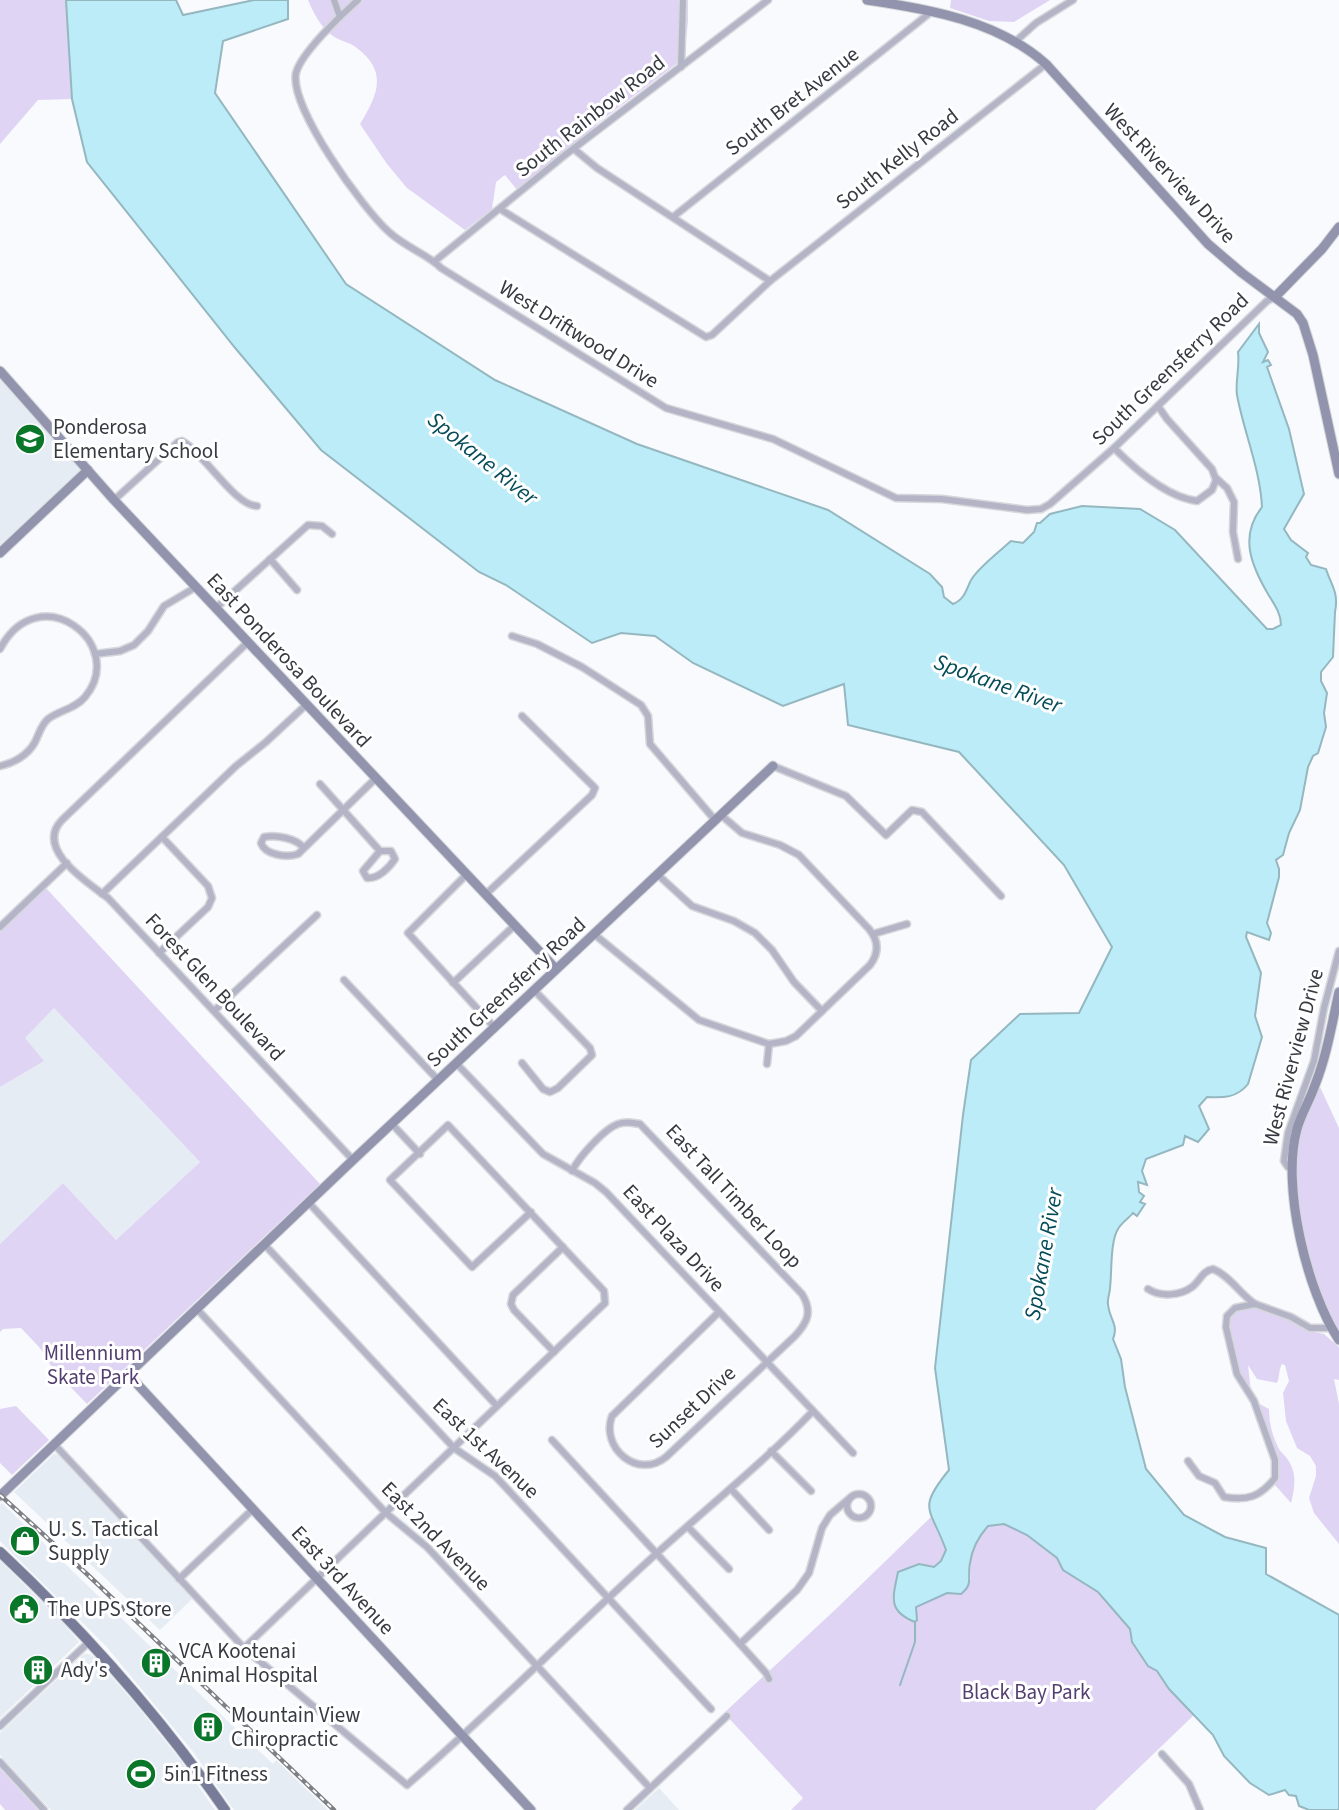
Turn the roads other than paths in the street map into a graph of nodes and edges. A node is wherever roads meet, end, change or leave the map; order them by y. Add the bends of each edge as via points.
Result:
1 (334, 0) edge
2 (358, 0) edge
3 (683, 0) edge
4 (768, 0) edge
5 (867, 0) edge
6 (1073, 0) edge
7 (931, 12) junction
8 (340, 17) junction
9 (1016, 41) junction
10 (1046, 64) junction
11 (681, 66) junction
12 (574, 149) junction
13 (500, 209) junction
14 (673, 217) junction
15 (1339, 226) edge
16 (435, 261) junction
17 (771, 281) junction
18 (1275, 297) junction
19 (0, 370) edge
20 (1158, 406) junction
21 (1114, 448) junction
22 (88, 470) junction
23 (1339, 474) edge
24 (1214, 476) junction
25 (114, 500) junction
26 (257, 506) dead end
27 (1009, 508) joint
28 (332, 534) dead end
29 (0, 553) edge
30 (270, 559) junction
31 (1238, 559) dead end
32 (197, 587) junction
33 (297, 590) dead end
34 (216, 608) junction
35 (512, 636) dead end
36 (248, 642) junction
37 (0, 649) edge
38 (94, 654) junction
39 (307, 705) junction
40 (522, 716) dead end
41 (0, 766) edge
42 (772, 766) joint
43 (376, 778) junction
44 (320, 784) dead end
45 (343, 810) junction
46 (718, 817) junction
47 (162, 837) junction
48 (304, 848) junction
49 (380, 851) junction
50 (68, 863) junction
51 (467, 874) junction
52 (657, 874) junction
53 (102, 894) junction
54 (486, 894) junction
55 (1001, 896) dead end
56 (317, 915) dead end
57 (907, 924) dead end
58 (515, 925) junction
59 (0, 927) edge
60 (594, 933) junction
61 (873, 934) junction
62 (159, 953) junction
63 (1339, 954) edge
64 (556, 969) junction
65 (344, 980) dead end
66 (453, 983) junction
67 (534, 990) junction
68 (1339, 992) edge
69 (214, 1011) junction
70 (822, 1012) junction
71 (494, 1027) junction
72 (769, 1044) junction
73 (456, 1063) junction
74 (522, 1063) dead end
75 (767, 1064) dead end
76 (438, 1080) junction
77 (392, 1124) junction
78 (420, 1154) junction
79 (353, 1160) junction
80 (1293, 1167) junction
81 (572, 1171) junction
82 (309, 1203) junction
83 (531, 1212) junction
84 (264, 1244) junction
85 (563, 1247) junction
86 (1148, 1289) dead end
87 (1255, 1304) junction
88 (196, 1308) junction
89 (719, 1312) junction
90 (1331, 1328) junction
91 (1339, 1340) edge
92 (554, 1352) junction
93 (766, 1362) junction
94 (128, 1374) junction
95 (497, 1406) junction
96 (813, 1411) junction
97 (552, 1440) dead end
98 (54, 1444) junction
99 (454, 1448) junction
100 (771, 1451) junction
101 (853, 1453) dead end
102 (1188, 1461) dead end
103 (731, 1489) junction
104 (811, 1491) dead end
105 (0, 1496) edge
106 (851, 1497) junction
107 (253, 1509) junction
108 (386, 1513) junction
109 (851, 1514) junction
110 (830, 1515) junction
111 (688, 1527) junction
112 (769, 1530) dead end
113 (0, 1552) edge
114 (656, 1554) junction
115 (729, 1569) dead end
116 (317, 1578) junction
117 (179, 1579) junction
118 (609, 1599) junction
119 (90, 1641) junction
120 (740, 1644) junction
121 (244, 1648) junction
122 (537, 1666) junction
123 (769, 1679) dead end
124 (711, 1709) dead end
125 (727, 1716) dead end
126 (0, 1726) edge
127 (463, 1737) junction
128 (1162, 1754) dead end
129 (0, 1762) edge
130 (650, 1788) junction
131 (44, 1810) edge
132 (225, 1810) edge
133 (531, 1810) edge
134 (627, 1810) edge
135 (1200, 1810) edge

1 - 8 street
2 - 8 street, West Driftwood Drive
3 - 11 street
4 - 11 street, South Rainbow Road
5 - 7 street, West Riverview Drive
6 - 9 street
7 - 9 street, West Riverview Drive
7 - 14 street, South Bret Avenue
8 - 16 street, West Driftwood Drive via 300,62 295,80 301,102 334,163 376,219 401,244
9 - 10 street, West Riverview Drive
10 - 17 street, South Kelly Road
10 - 18 street, West Riverview Drive via 1208,244
11 - 12 street, South Rainbow Road
12 - 13 street, South Rainbow Road
12 - 14 street
13 - 16 street, South Rainbow Road
13 - 17 street, South Kelly Road via 706,337
14 - 17 street
15 - 18 street, South Greensferry Road
16 - 27 street, West Driftwood Drive via 666,408 773,439 896,499 943,499
18 - 20 street, South Greensferry Road
18 - 23 street, West Riverview Drive via 1297,314 1307,333
19 - 22 street, East Ponderosa Boulevard
20 - 21 street, South Greensferry Road
20 - 24 street
21 - 24 street via 1188,500 1197,501 1212,489
21 - 27 street, South Greensferry Road via 1050,504 1041,509
22 - 25 street, East Ponderosa Boulevard
22 - 29 street
24 - 31 street via 1234,502
25 - 26 street via 182,441 240,499
25 - 32 street, East Ponderosa Boulevard
28 - 30 street via 323,526 308,525
30 - 33 street
30 - 34 street
32 - 34 street, East Ponderosa Boulevard
32 - 38 street via 164,606 134,645
34 - 36 street, East Ponderosa Boulevard
35 - 46 street via 582,667 641,705 648,716 649,744
36 - 39 street, East Ponderosa Boulevard
36 - 50 street, Forest Glen Boulevard via 55,828 52,839
37 - 38 street via 20,624 50,617 75,625
38 - 41 street via 94,680 85,698 46,722 24,754
39 - 43 street, East Ponderosa Boulevard
39 - 47 street
40 - 54 street via 595,788
42 - 46 street, South Greensferry Road
42 - 55 street via 846,796 886,835 912,810 922,812
43 - 45 street
43 - 51 street, East Ponderosa Boulevard
44 - 45 street
45 - 48 street
45 - 49 street
46 - 52 street, South Greensferry Road
46 - 61 street via 742,833 799,855
47 - 53 street
47 - 62 street via 208,886 212,898
48 - 48 street via 289,856 267,851 261,843 264,837 273,836 296,841
49 - 49 street via 363,871 367,878 376,877 395,859 391,850
50 - 53 street, Forest Glen Boulevard
50 - 59 street
51 - 54 street, East Ponderosa Boulevard
51 - 66 street via 408,933
52 - 60 street, South Greensferry Road
52 - 70 street via 692,906 755,933
53 - 62 street, Forest Glen Boulevard
54 - 58 street, East Ponderosa Boulevard
56 - 69 street
57 - 61 street
58 - 64 street, East Ponderosa Boulevard
58 - 66 street
60 - 64 street, South Greensferry Road
60 - 72 street via 699,1020
61 - 70 street via 874,960
62 - 69 street, Forest Glen Boulevard
63 - 80 street, West Riverview Drive via 1314,1061 1288,1133 1284,1161
64 - 67 street, South Greensferry Road
65 - 76 street
66 - 71 street
67 - 71 street, South Greensferry Road
67 - 74 street via 592,1055 550,1092 542,1089
68 - 80 street, West Riverview Drive via 1316,1084 1297,1129
69 - 79 street, Forest Glen Boulevard
70 - 72 street via 793,1038
71 - 73 street, South Greensferry Road
72 - 75 street
73 - 76 street, South Greensferry Road
73 - 81 street, East Plaza Drive via 543,1154
76 - 77 street, South Greensferry Road
77 - 78 street
77 - 79 street, South Greensferry Road
78 - 83 street via 448,1125
78 - 83 street via 390,1180 472,1267
79 - 82 street, South Greensferry Road
80 - 90 street, West Riverview Drive via 1299,1229
81 - 89 street, East Plaza Drive via 606,1192
81 - 93 street, East Tall Timber Loop via 612,1127 628,1122 648,1130 806,1300 804,1326
82 - 84 street, South Greensferry Road
82 - 95 street
83 - 85 street
84 - 88 street, South Greensferry Road
84 - 99 street, East 1st Avenue
85 - 92 street via 605,1296 603,1306
85 - 92 street via 511,1300 514,1310
86 - 87 street via 1160,1295 1189,1289 1213,1269
87 - 90 street via 1310,1328
87 - 102 street via 1235,1308 1226,1327 1237,1374 1254,1401 1276,1460 1275,1478 1246,1500 1224,1497 1215,1483 1199,1476
88 - 94 street, South Greensferry Road
88 - 108 street, East 2nd Avenue
89 - 93 street, East Plaza Drive
89 - 93 street, Sunset Drive via 614,1412 609,1431 617,1450 634,1464 658,1463
90 - 91 street, West Riverview Drive
92 - 95 street
93 - 96 street, East Plaza Drive
94 - 98 street, South Greensferry Road
94 - 107 street, East 3rd Avenue
95 - 99 street
96 - 100 street
96 - 101 street, East Plaza Drive
97 - 114 street
98 - 105 street, South Greensferry Road
98 - 117 street
99 - 108 street
99 - 118 street, East 1st Avenue via 495,1476
100 - 103 street
100 - 104 street
103 - 111 street
103 - 112 street
106 - 109 street via 847,1503
106 - 109 street via 862,1494 871,1506 865,1516
106 - 110 street
107 - 116 street, East 3rd Avenue
107 - 117 street
108 - 116 street
108 - 122 street, East 2nd Avenue via 427,1547
109 - 110 street via 840,1511
110 - 120 street via 804,1582
111 - 114 street
111 - 115 street
113 - 119 main road
114 - 118 street
114 - 120 street
116 - 121 street
116 - 127 street, East 3rd Avenue
117 - 121 street
118 - 122 street
118 - 124 street, East 1st Avenue
119 - 126 street
119 - 132 main road via 161,1723
120 - 123 street
121 - 127 street via 407,1784
122 - 127 street
122 - 130 street, East 2nd Avenue
125 - 130 street
127 - 133 street, East 3rd Avenue
128 - 135 street via 1189,1784
129 - 131 street
130 - 134 street

